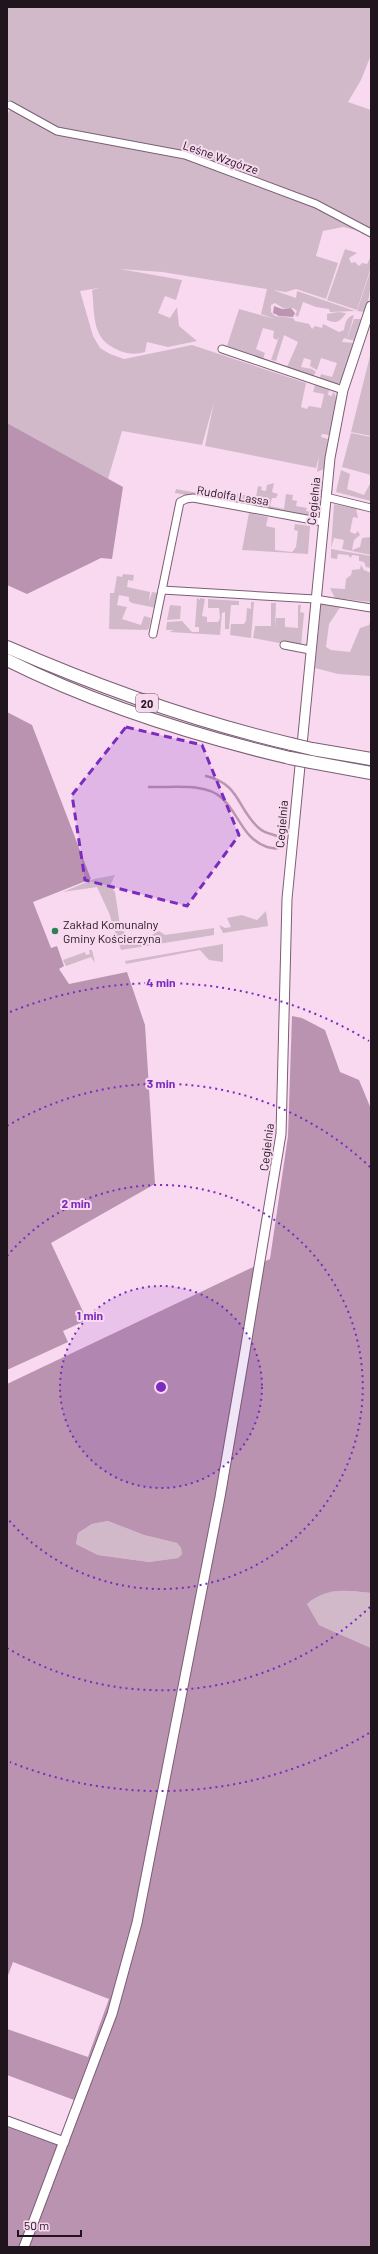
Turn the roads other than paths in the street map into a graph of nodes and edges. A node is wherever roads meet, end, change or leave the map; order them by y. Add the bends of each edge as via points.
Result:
1 (8, 106) edge
2 (371, 233) edge
3 (371, 306) edge
4 (222, 349) dead end
5 (343, 390) junction
6 (326, 497) junction
7 (371, 508) edge
8 (323, 522) junction
9 (162, 590) junction
10 (315, 599) junction
11 (371, 608) edge
12 (153, 634) dead end
13 (284, 645) dead end
14 (7, 647) edge
15 (310, 650) junction
16 (7, 660) edge
17 (371, 759) edge
18 (371, 773) edge
19 (7, 2121) edge
20 (64, 2142) junction
21 (24, 2247) edge

1 - 2 street, Leśne Wzgórze via 56,131 185,155 316,204
3 - 5 street, Cegielnia
4 - 5 street
5 - 6 street, Cegielnia via 330,458
6 - 7 street
6 - 8 street, Cegielnia
8 - 9 street, Rudolfa Lassa via 193,498 186,499 180,502
8 - 10 street, Cegielnia
9 - 10 street
9 - 12 street, Rudolfa Lassa
10 - 11 street
10 - 15 street, Cegielnia
13 - 15 street
14 - 17 main road, 20, bridge via 137,699 201,721 291,744
15 - 20 street, Cegielnia via 287,899 281,1134 261,1260 220,1497 137,1923 112,2014
16 - 18 main road, 20, bridge via 66,687 156,722 214,740
19 - 20 street
20 - 21 street, Cegielnia

